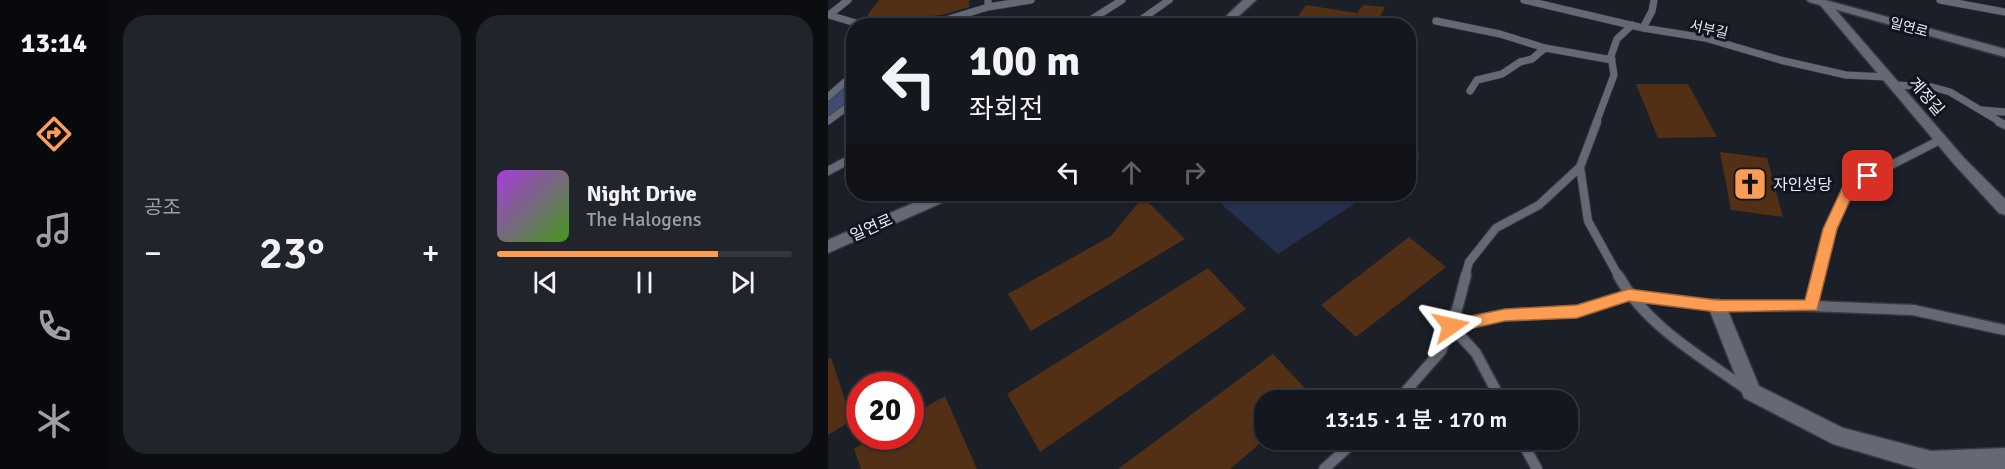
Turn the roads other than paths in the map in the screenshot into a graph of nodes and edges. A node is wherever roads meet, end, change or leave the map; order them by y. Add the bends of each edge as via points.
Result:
1 (848, 0) edge
2 (1031, 0) edge
3 (1122, 0) edge
4 (1169, 0) edge
5 (1250, 0) edge
6 (1524, 0) edge
7 (1654, 0) edge
8 (1940, 0) edge
9 (1820, 1) edge
10 (1549, 2) edge
11 (988, 3) edge
12 (2005, 12) edge
13 (828, 15) edge
14 (946, 18) edge
15 (1094, 18) edge
16 (1143, 18) edge
17 (1230, 18) edge
18 (846, 21) edge
19 (1436, 21) dead end
20 (1632, 25) junction
21 (1643, 28) junction
22 (1545, 48) junction
23 (2005, 53) edge
24 (1612, 60) junction
25 (846, 81) edge
26 (1892, 81) junction
27 (1470, 91) dead end
28 (828, 97) edge
29 (846, 108) edge
30 (1982, 110) junction
31 (2005, 112) edge
32 (828, 121) edge
33 (2005, 125) edge
34 (1942, 138) junction
35 (846, 161) edge
36 (1580, 167) junction
37 (828, 171) edge
38 (931, 201) edge
39 (2005, 209) edge
40 (828, 247) edge
41 (1629, 295) junction
42 (1717, 306) junction
43 (1811, 306) junction
44 (1451, 326) junction
45 (2005, 330) edge
46 (1407, 390) edge
47 (1496, 390) edge
48 (1751, 392) junction
49 (1345, 450) edge
50 (1527, 450) edge
51 (2005, 459) edge
52 (1324, 469) edge
53 (1537, 469) edge

1 - 13 lane
2 - 11 lane
3 - 15 lane
4 - 16 lane
5 - 17 street
6 - 10 lane, 서부길
7 - 21 lane
8 - 12 lane
9 - 23 street, 일연로
9 - 26 street, 계정길
10 - 20 lane, 서부길
11 - 14 lane
13 - 18 lane
19 - 22 lane
20 - 21 lane, 서부길
20 - 24 lane via 1617,39
21 - 26 lane, 서부길 via 1705,38 1846,75
22 - 24 lane
22 - 27 lane via 1502,74 1477,80
24 - 36 lane via 1614,75
25 - 28 lane
26 - 30 lane, 서부길 via 1950,92
26 - 34 street, 계정길
29 - 32 lane
30 - 31 lane
30 - 33 lane, 서부길
34 - 39 street, 계정길
34 - 43 lane via 1850,186 1830,229
35 - 37 lane
36 - 41 lane via 1588,221
36 - 44 lane via 1539,206 1496,228 1469,262
38 - 40 street, 일연로
41 - 42 lane
41 - 44 lane via 1577,311 1505,315
41 - 48 lane via 1668,334
42 - 43 lane
42 - 48 street
43 - 45 lane via 1913,310
44 - 46 lane via 1442,351
44 - 47 lane via 1476,353
48 - 51 street via 1840,437 1931,462
49 - 52 lane
50 - 53 lane

